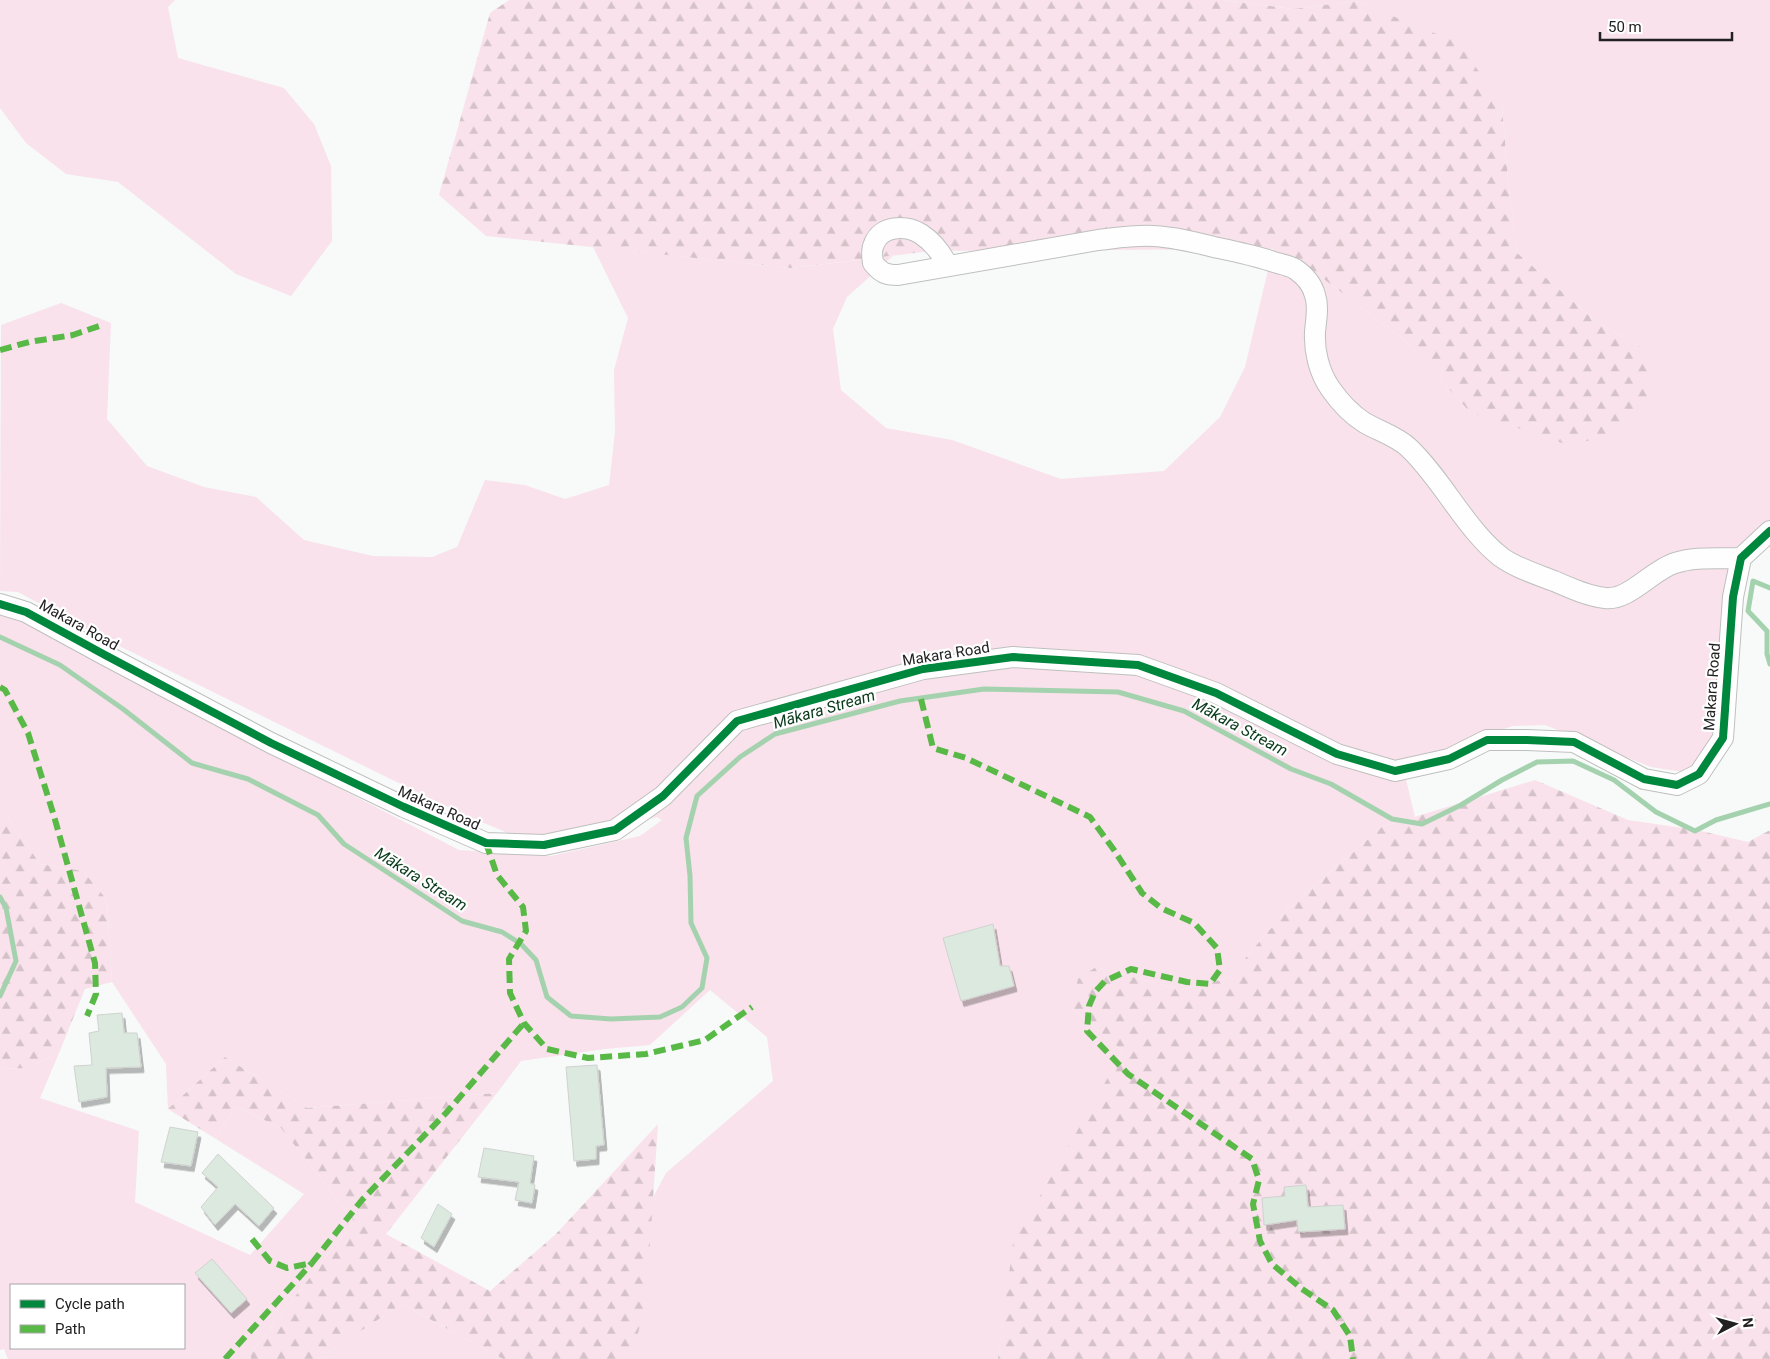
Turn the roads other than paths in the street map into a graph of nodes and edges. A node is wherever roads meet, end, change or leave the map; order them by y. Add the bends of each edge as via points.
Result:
1 (948, 266) dead end
2 (1770, 531) edge
3 (1741, 558) junction
4 (0, 604) edge

1 - 3 street via 1098,240 1153,236 1228,250 1294,268 1315,294 1316,351 1321,372 1330,388 1363,422 1408,446 1489,547 1501,557 1544,578 1608,599 1633,589 1674,563
2 - 3 street
3 - 4 street, Makara Road via 1733,597 1723,738 1699,774 1677,785 1644,779 1574,742 1487,740 1449,759 1395,771 1336,754 1216,693 1138,665 1013,657 923,669 737,721 663,796 615,830 544,845 486,843 413,812 272,743 26,612

